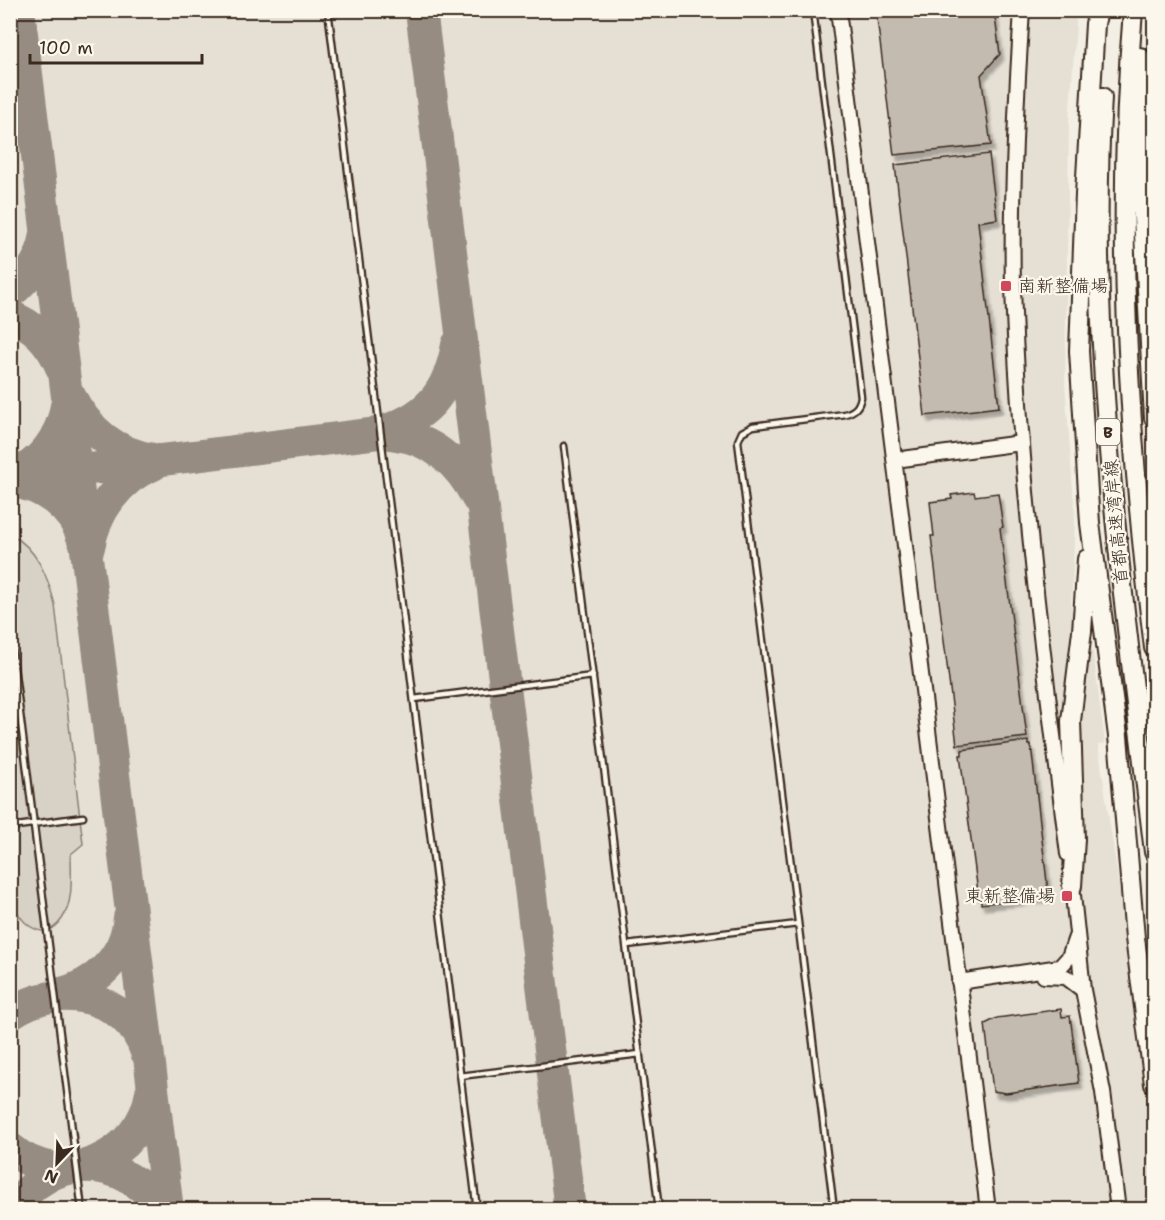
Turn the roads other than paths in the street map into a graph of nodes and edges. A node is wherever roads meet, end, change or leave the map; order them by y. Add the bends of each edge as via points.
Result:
1 (328, 10) edge
2 (813, 10) edge
3 (838, 10) edge
4 (1022, 10) edge
5 (1098, 10) edge
6 (1108, 10) edge
7 (1134, 10) edge
8 (1155, 418) edge
9 (1021, 442) junction
10 (564, 446) dead end
11 (895, 460) junction
12 (1090, 523) junction
13 (10, 634) edge
14 (1155, 648) edge
15 (593, 676) junction
16 (414, 699) junction
17 (82, 817) dead end
18 (34, 825) junction
19 (10, 827) edge
20 (1155, 852) edge
21 (1072, 886) junction
22 (798, 924) junction
23 (1077, 932) junction
24 (627, 945) junction
25 (1149, 956) edge
26 (960, 985) junction
27 (1083, 990) junction
28 (640, 1054) junction
29 (460, 1076) junction
30 (1155, 1084) edge
31 (82, 1209) edge
32 (477, 1209) edge
33 (659, 1209) edge
34 (834, 1209) edge
35 (988, 1209) edge
36 (1118, 1209) edge

1 - 16 lane
2 - 22 lane via 860,403 856,410 845,414 753,426 742,432 738,441
3 - 11 street
4 - 9 street via 1015,121 1013,285
5 - 12 highway via 1089,113 1079,351
6 - 20 highway, 首都高速湾岸線 / B via 1099,197 1105,395 1123,592
7 - 8 highway via 1140,48 1142,198
7 - 14 highway, 首都高速湾岸線 / B via 1124,197 1126,326 1137,494
9 - 11 street
9 - 21 street via 1037,608
10 - 15 lane
11 - 26 street
12 - 21 highway via 1072,710 1076,839
12 - 25 highway via 1127,825
13 - 18 lane
15 - 16 lane
15 - 24 lane
16 - 29 lane
17 - 18 lane
18 - 19 lane
18 - 31 lane
21 - 23 street
22 - 24 lane
22 - 34 lane
23 - 26 street via 1073,948 1060,967
23 - 27 street
24 - 28 lane
25 - 30 highway
26 - 27 street via 1061,976
26 - 35 street
27 - 36 street via 1103,1092
28 - 29 lane
28 - 33 lane
29 - 32 lane

